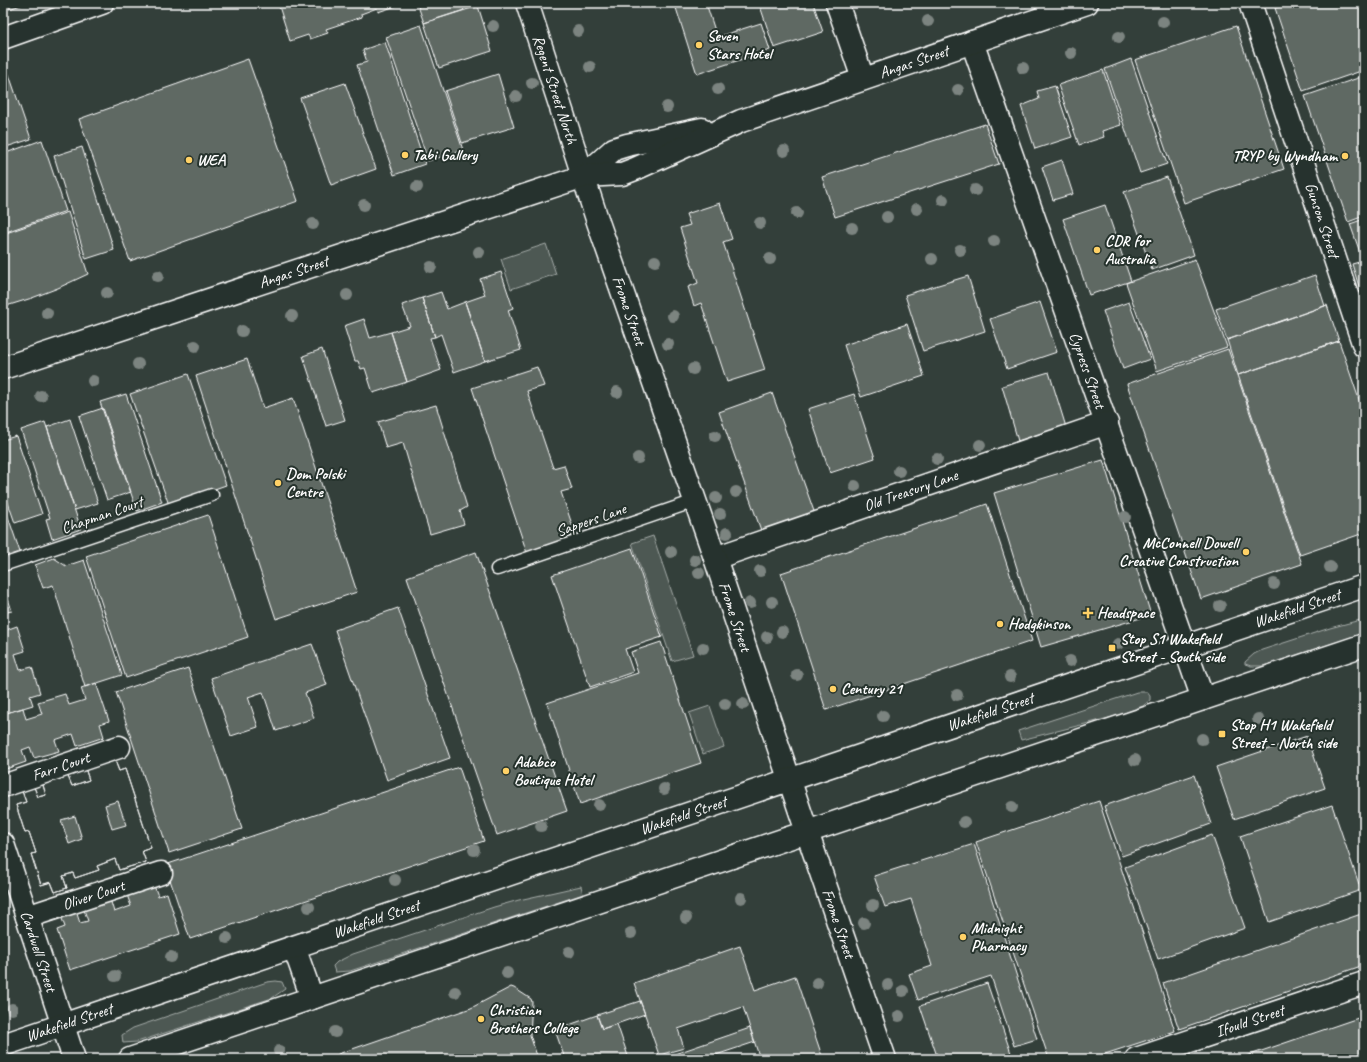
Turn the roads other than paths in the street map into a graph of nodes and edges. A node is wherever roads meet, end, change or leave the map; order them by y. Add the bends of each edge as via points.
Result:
1 (102, 3) edge
2 (527, 3) edge
3 (837, 3) edge
4 (1087, 3) edge
5 (1250, 3) edge
6 (62, 10) edge
7 (3, 38) edge
8 (972, 42) junction
9 (863, 79) junction
10 (584, 176) junction
11 (1364, 346) edge
12 (3, 368) edge
13 (1107, 423) junction
14 (212, 495) dead end
15 (695, 501) junction
16 (715, 558) junction
17 (3, 565) edge
18 (497, 569) dead end
19 (1364, 586) edge
20 (1364, 645) edge
21 (1186, 646) junction
22 (1203, 699) junction
23 (119, 747) dead end
24 (789, 780) junction
25 (3, 786) edge
26 (807, 832) junction
27 (3, 847) edge
28 (161, 873) dead end
29 (27, 917) junction
30 (294, 947) junction
31 (1364, 983) edge
32 (312, 998) junction
33 (63, 1025) junction
34 (3, 1045) edge
35 (74, 1059) edge
36 (130, 1059) edge
37 (885, 1059) edge
38 (1136, 1059) edge

1 - 6 street
2 - 10 street, Regent Street North
3 - 9 street
4 - 8 street, Angas Street
5 - 11 street, Gunson Street
6 - 7 street
8 - 9 street, Angas Street
8 - 13 street, Cypress Street
9 - 10 street, Angas Street via 741,122 635,170 622,174
10 - 12 street, Angas Street
10 - 15 street, Frome Street
13 - 16 street, Old Treasury Lane
13 - 21 street, Cypress Street
14 - 17 lane, Chapman Court
15 - 16 street, Frome Street
15 - 18 lane, Sappers Lane
16 - 24 street, Frome Street
19 - 21 street, Wakefield Street
20 - 22 street
21 - 22 street, Cypress Street
21 - 24 street, Wakefield Street
22 - 26 street
23 - 25 street, Farr Court
24 - 26 street, Frome Street
24 - 30 street, Wakefield Street
26 - 32 street
26 - 37 street, Frome Street
27 - 29 street, Cardwell Street
28 - 29 street, Oliver Court
29 - 33 street, Cardwell Street
30 - 32 street
30 - 33 street, Wakefield Street
31 - 38 street, Ifould Street
32 - 36 street
33 - 34 street, Wakefield Street
33 - 35 street, Cardwell Street

